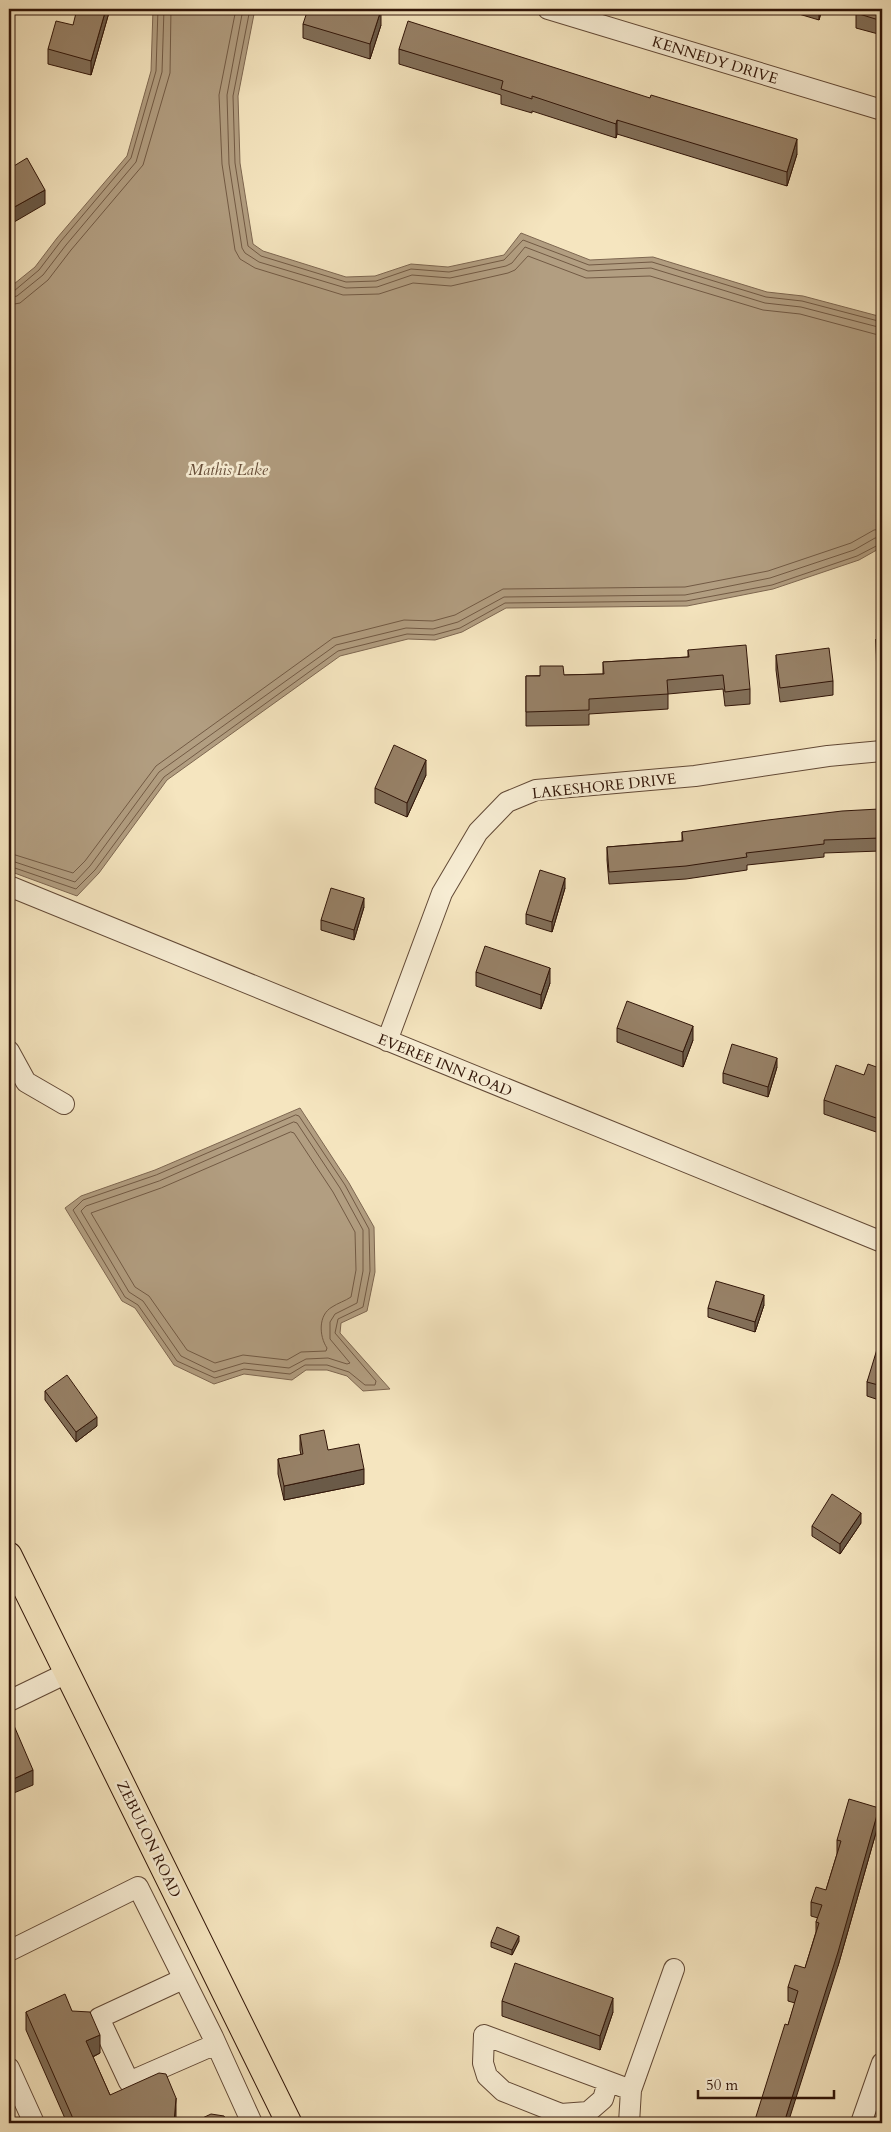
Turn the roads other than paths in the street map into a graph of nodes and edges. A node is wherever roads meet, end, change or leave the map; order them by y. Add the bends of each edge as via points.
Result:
1 (548, 9) edge
2 (882, 110) edge
3 (882, 751) edge
4 (9, 886) edge
5 (386, 1041) junction
6 (9, 1051) edge
7 (64, 1104) dead end
8 (882, 1242) edge
9 (9, 1555) edge
10 (67, 1673) junction
11 (9, 1700) edge
12 (166, 1873) junction
13 (138, 1887) junction
14 (9, 1952) edge
15 (674, 1969) dead end
16 (183, 1979) junction
17 (216, 2044) junction
18 (882, 2063) edge
19 (9, 2068) edge
20 (608, 2082) junction
21 (631, 2090) junction
22 (34, 2123) edge
23 (252, 2123) edge
24 (289, 2123) edge
25 (630, 2123) edge
26 (861, 2123) edge

1 - 2 street, KENNEDY DRIVE
3 - 5 street, LAKESHORE DRIVE via 695,776 536,790 507,802 478,832 442,894
4 - 5 street, EVEREE INN ROAD
5 - 8 street, EVEREE INN ROAD
6 - 7 street via 26,1082
9 - 10 main road, ZEBULON ROAD
10 - 11 street
10 - 12 main road, ZEBULON ROAD
12 - 13 street
12 - 24 main road, ZEBULON ROAD
13 - 14 street
13 - 16 street
15 - 21 street
16 - 17 street
16 - 17 street via 98,2018 129,2082
17 - 23 street
18 - 26 street
19 - 22 street
20 - 20 street via 520,2048 484,2035 483,2063 487,2076 503,2091 561,2114 588,2112 603,2099
20 - 21 street
21 - 25 street

